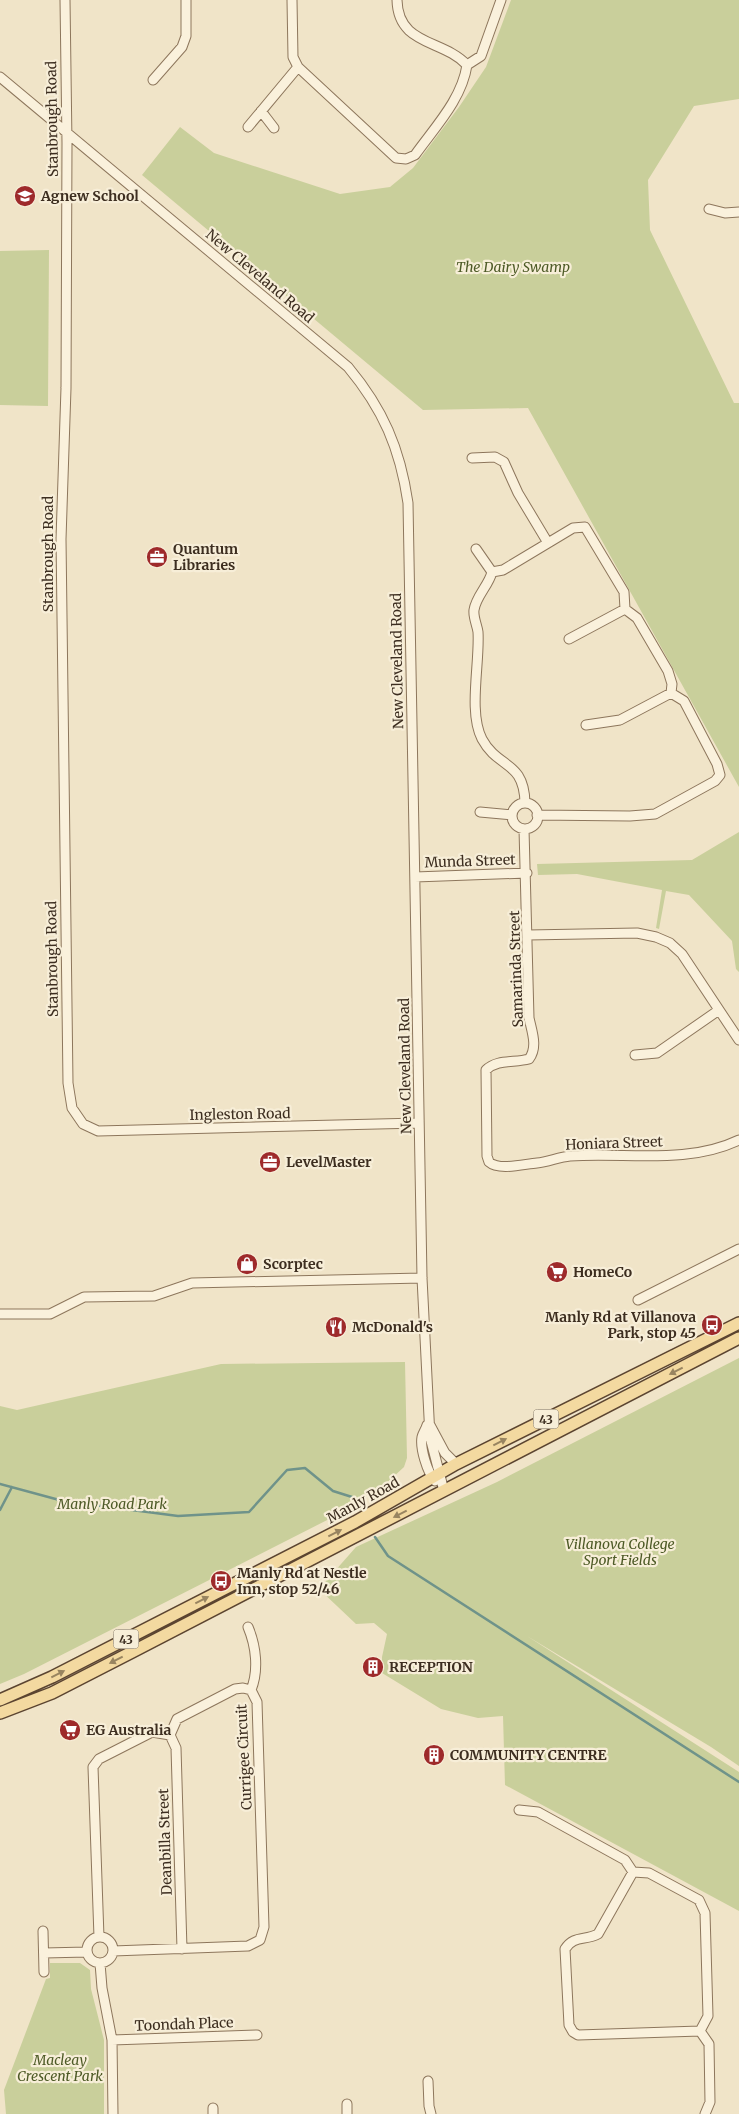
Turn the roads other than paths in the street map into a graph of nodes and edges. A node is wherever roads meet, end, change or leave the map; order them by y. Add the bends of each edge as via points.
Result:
1 (65, 0) edge
2 (186, 0) edge
3 (292, 0) edge
4 (398, 0) edge
5 (501, 0) edge
6 (467, 65) junction
7 (298, 67) junction
8 (0, 77) edge
9 (153, 80) dead end
10 (261, 112) junction
11 (248, 127) dead end
12 (274, 128) dead end
13 (66, 132) junction
14 (709, 209) dead end
15 (739, 212) edge
16 (472, 458) dead end
17 (548, 543) junction
18 (476, 549) dead end
19 (492, 572) junction
20 (625, 609) junction
21 (569, 639) dead end
22 (671, 693) junction
23 (586, 725) dead end
24 (525, 803) junction
25 (480, 812) dead end
26 (537, 815) junction
27 (512, 816) junction
28 (524, 829) junction
29 (527, 873) junction
30 (415, 877) junction
31 (528, 935) junction
32 (719, 1010) junction
33 (739, 1040) edge
34 (635, 1055) dead end
35 (72, 1108) joint
36 (419, 1123) junction
37 (739, 1140) edge
38 (489, 1162) joint
39 (739, 1249) edge
40 (422, 1278) junction
41 (638, 1300) dead end
42 (0, 1314) edge
43 (739, 1323) edge
44 (739, 1338) edge
45 (428, 1423) junction
46 (456, 1464) junction
47 (435, 1476) junction
48 (444, 1492) junction
49 (248, 1627) dead end
50 (251, 1690) junction
51 (42, 1697) junction
52 (0, 1700) edge
53 (0, 1713) edge
54 (0, 1722) edge
55 (170, 1735) junction
56 (520, 1810) dead end
57 (633, 1872) junction
58 (44, 1930) dead end
59 (100, 1937) junction
60 (182, 1949) junction
61 (113, 1951) junction
62 (87, 1952) junction
63 (44, 1953) junction
64 (100, 1963) junction
65 (44, 1972) dead end
66 (700, 2031) junction
67 (257, 2035) dead end
68 (112, 2040) junction
69 (428, 2081) dead end
70 (113, 2114) edge
71 (432, 2114) edge
72 (705, 2114) edge

1 - 13 street, Stanbrough Road
2 - 9 street via 186,36 182,47
3 - 7 street via 293,57
4 - 6 street via 400,21 416,37 460,57
5 - 6 street via 481,56
6 - 7 street via 466,76 452,104 414,155 406,159 396,158
7 - 10 street
8 - 13 street, New Cleveland Road
10 - 11 street
10 - 12 street
13 - 30 street, New Cleveland Road via 348,367 385,421 397,448 408,503
13 - 35 street, Stanbrough Road via 66,388 61,539 68,1083
14 - 15 street
16 - 17 street via 496,457 504,462
17 - 19 street via 503,570
17 - 20 street via 573,528 585,528 624,592
18 - 19 street
19 - 24 street via 474,611 478,631 476,722 486,745 519,776
20 - 21 street
20 - 22 street via 638,618 668,671
22 - 23 street via 620,720
22 - 26 street via 684,701 717,764 720,775 715,781 655,814
24 - 26 street via 532,805
24 - 27 street via 517,806
25 - 27 street
26 - 28 street via 535,823
27 - 28 street via 514,823
28 - 29 street, Samarinda Street
29 - 30 street, Munda Street
29 - 31 street, Samarinda Street
30 - 36 street, New Cleveland Road
31 - 32 street via 637,933 656,937 682,954
31 - 38 street, Samarinda Street via 529,1018 534,1053 529,1059 491,1065 486,1070
32 - 33 street
32 - 34 street via 657,1053
35 - 36 street, Ingleston Road via 83,1124 98,1131
36 - 40 street, New Cleveland Road
37 - 38 street, Honiara Street via 722,1148 689,1155 570,1156 545,1162 496,1166
39 - 41 street
40 - 42 street via 192,1282 154,1296 84,1297 50,1314
40 - 45 street, New Cleveland Road
46 -> 43 main road, Manly Road / 43
44 -> 48 main road, Manly Road / 43
45 - 46 street, New Cleveland Road via 445,1454
45 - 47 street, New Cleveland Road via 422,1438 425,1461
46 - 47 main road, Manly Road / 43
47 - 48 street, New Cleveland Road
52 -> 47 main road, Manly Road / 43 via 39,1684 355,1522
48 -> 51 main road, Manly Road / 43
49 - 50 street via 254,1641 256,1678
50 - 55 street, Currigee Circuit via 235,1689 177,1719
50 - 60 street, Currigee Circuit via 256,1702 263,1934 260,1940 248,1946
51 - 53 main road, Manly Road / 43
51 - 54 main road via 25,1712
55 - 59 street via 152,1732 99,1759 93,1767
55 - 60 street, Deanbilla Street via 176,1748
56 - 57 street via 538,1812 625,1860
57 - 66 street via 650,1873 699,1900 703,1906 708,2016
57 - 66 street via 598,1934 576,1938 565,1949 569,2025 578,2035
58 - 63 street
59 - 61 street via 110,1942
59 - 62 street via 90,1942
60 - 61 street, Currigee Circuit
61 - 64 street via 109,1960
62 - 63 street
62 - 64 street via 92,1961
63 - 65 street
64 - 68 street
66 - 72 street via 709,2044 710,2102
67 - 68 street, Toondah Place
68 - 70 street
69 - 71 street

